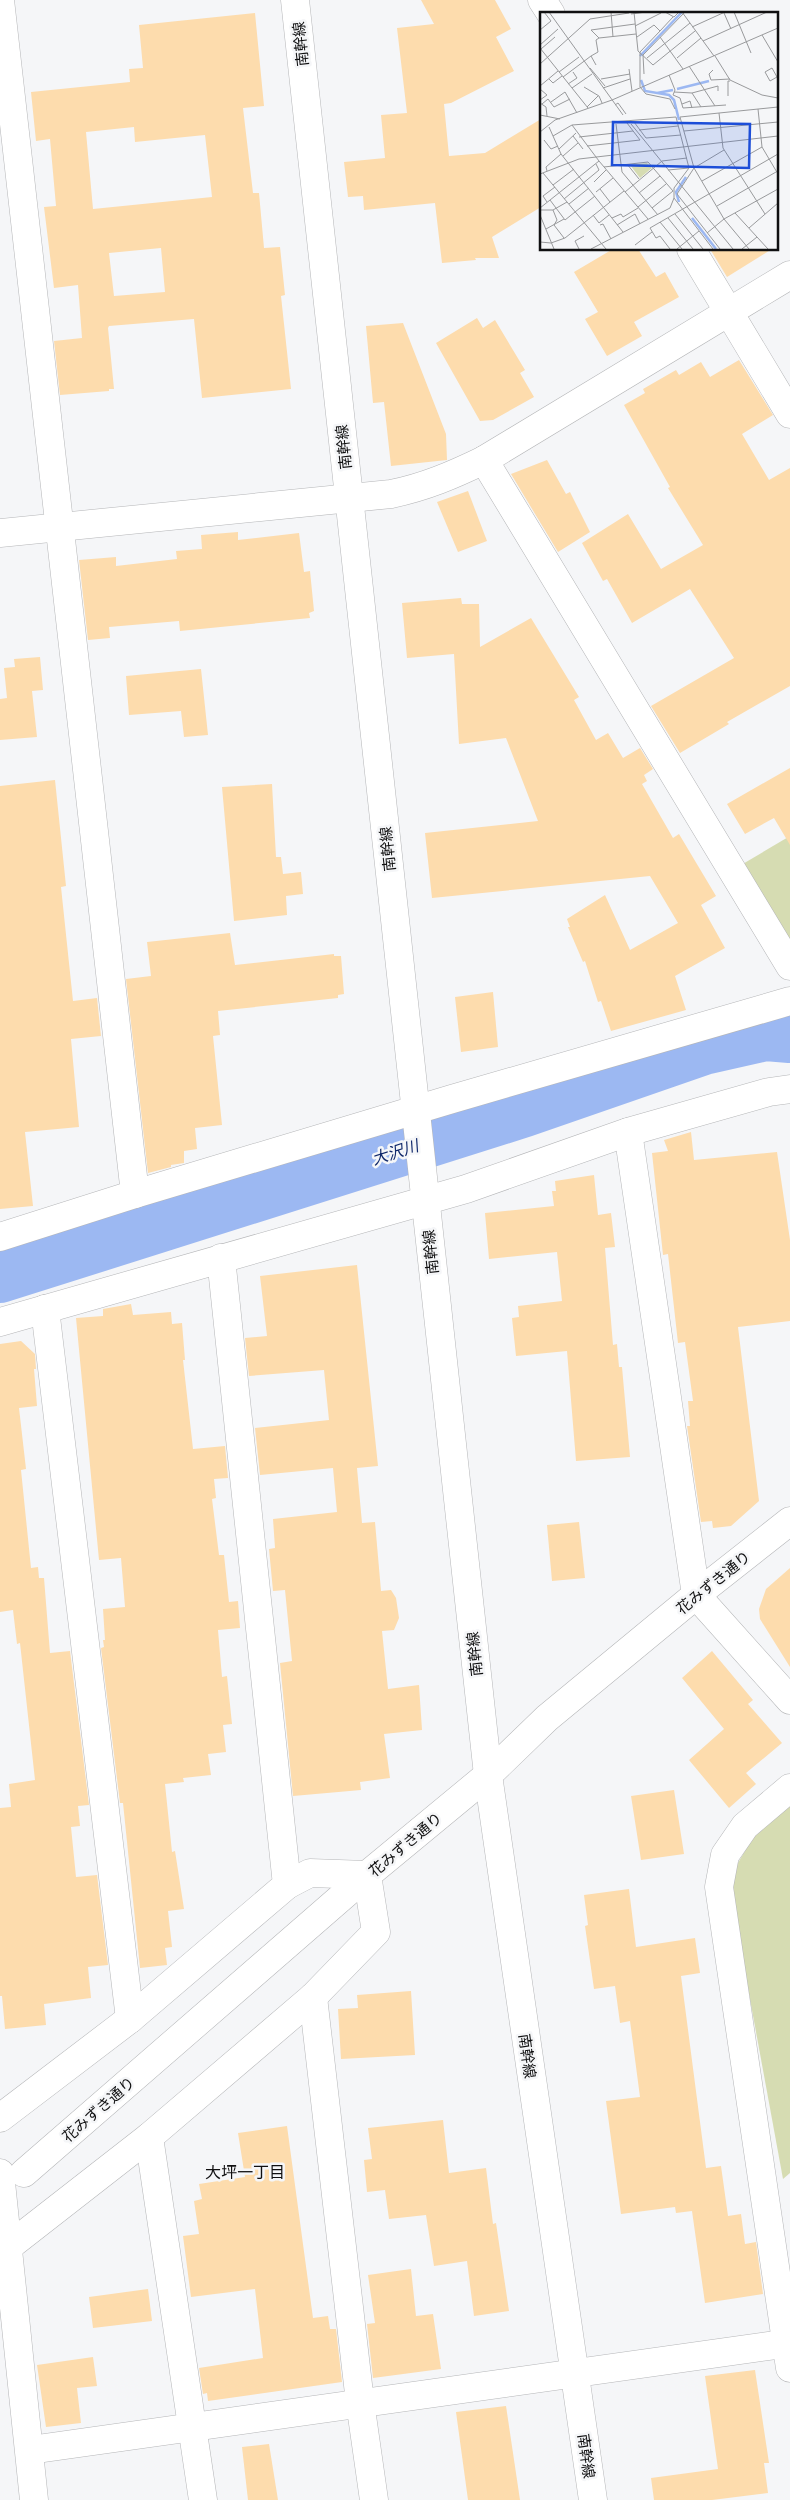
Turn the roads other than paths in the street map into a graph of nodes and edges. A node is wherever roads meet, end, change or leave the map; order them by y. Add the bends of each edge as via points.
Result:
1 (0, 0) edge
2 (295, 0) edge
3 (542, 0) edge
4 (550, 12) edge
5 (692, 250) edge
6 (790, 275) edge
7 (729, 312) junction
8 (790, 414) edge
9 (484, 460) junction
10 (348, 498) junction
11 (58, 527) junction
12 (0, 533) edge
13 (790, 966) edge
14 (790, 1001) edge
15 (790, 1089) edge
16 (417, 1118) junction
17 (628, 1132) junction
18 (135, 1194) junction
19 (424, 1194) junction
20 (0, 1237) edge
21 (221, 1258) junction
22 (45, 1309) junction
23 (0, 1322) edge
24 (790, 1521) edge
25 (696, 1595) junction
26 (790, 1700) edge
27 (488, 1775) junction
28 (790, 1788) edge
29 (367, 1875) junction
30 (287, 1885) junction
31 (313, 1996) junction
32 (130, 2019) junction
33 (0, 2118) edge
34 (149, 2137) junction
35 (12, 2173) edge
36 (790, 2209) edge
37 (769, 2226) junction
38 (8, 2247) junction
39 (789, 2351) edge
40 (574, 2372) junction
41 (360, 2402) junction
42 (192, 2426) junction
43 (30, 2450) junction
44 (34, 2500) edge
45 (203, 2500) edge
46 (374, 2500) edge
47 (593, 2500) edge

1 - 11 street
2 - 10 street, 南幹線
3 - 4 street
5 - 7 street
6 - 7 street
7 - 8 street
7 - 9 street
9 - 10 street via 417,489
9 - 13 street
10 - 11 street
10 - 16 street, 南幹線
11 - 12 street
11 - 18 street
14 - 16 street
15 - 17 street
16 - 18 street
16 - 19 street, 南幹線
17 - 19 street
17 - 25 street
18 - 20 street
19 - 21 street
19 - 27 street, 南幹線
21 - 22 street
21 - 30 street
22 - 23 street
22 - 32 street
24 - 25 street, 花みずき通り
25 - 26 street
25 - 27 street, 花みずき通り via 548,1718
27 - 29 street, 花みずき通り
27 - 40 street, 南幹線
28 - 37 street via 745,1826 725,1855 719,1887
29 - 30 street via 310,1874
29 - 31 street via 376,1932
29 - 35 street, 花みずき通り
30 - 32 street
31 - 34 street
31 - 41 street
32 - 33 street
34 - 38 street
34 - 42 street
35 - 38 street
36 - 37 street
37 - 39 street
38 - 43 street
39 - 40 street
40 - 41 street
40 - 47 street, 南幹線
41 - 42 street
41 - 46 street
42 - 43 street
42 - 45 street
43 - 44 street

